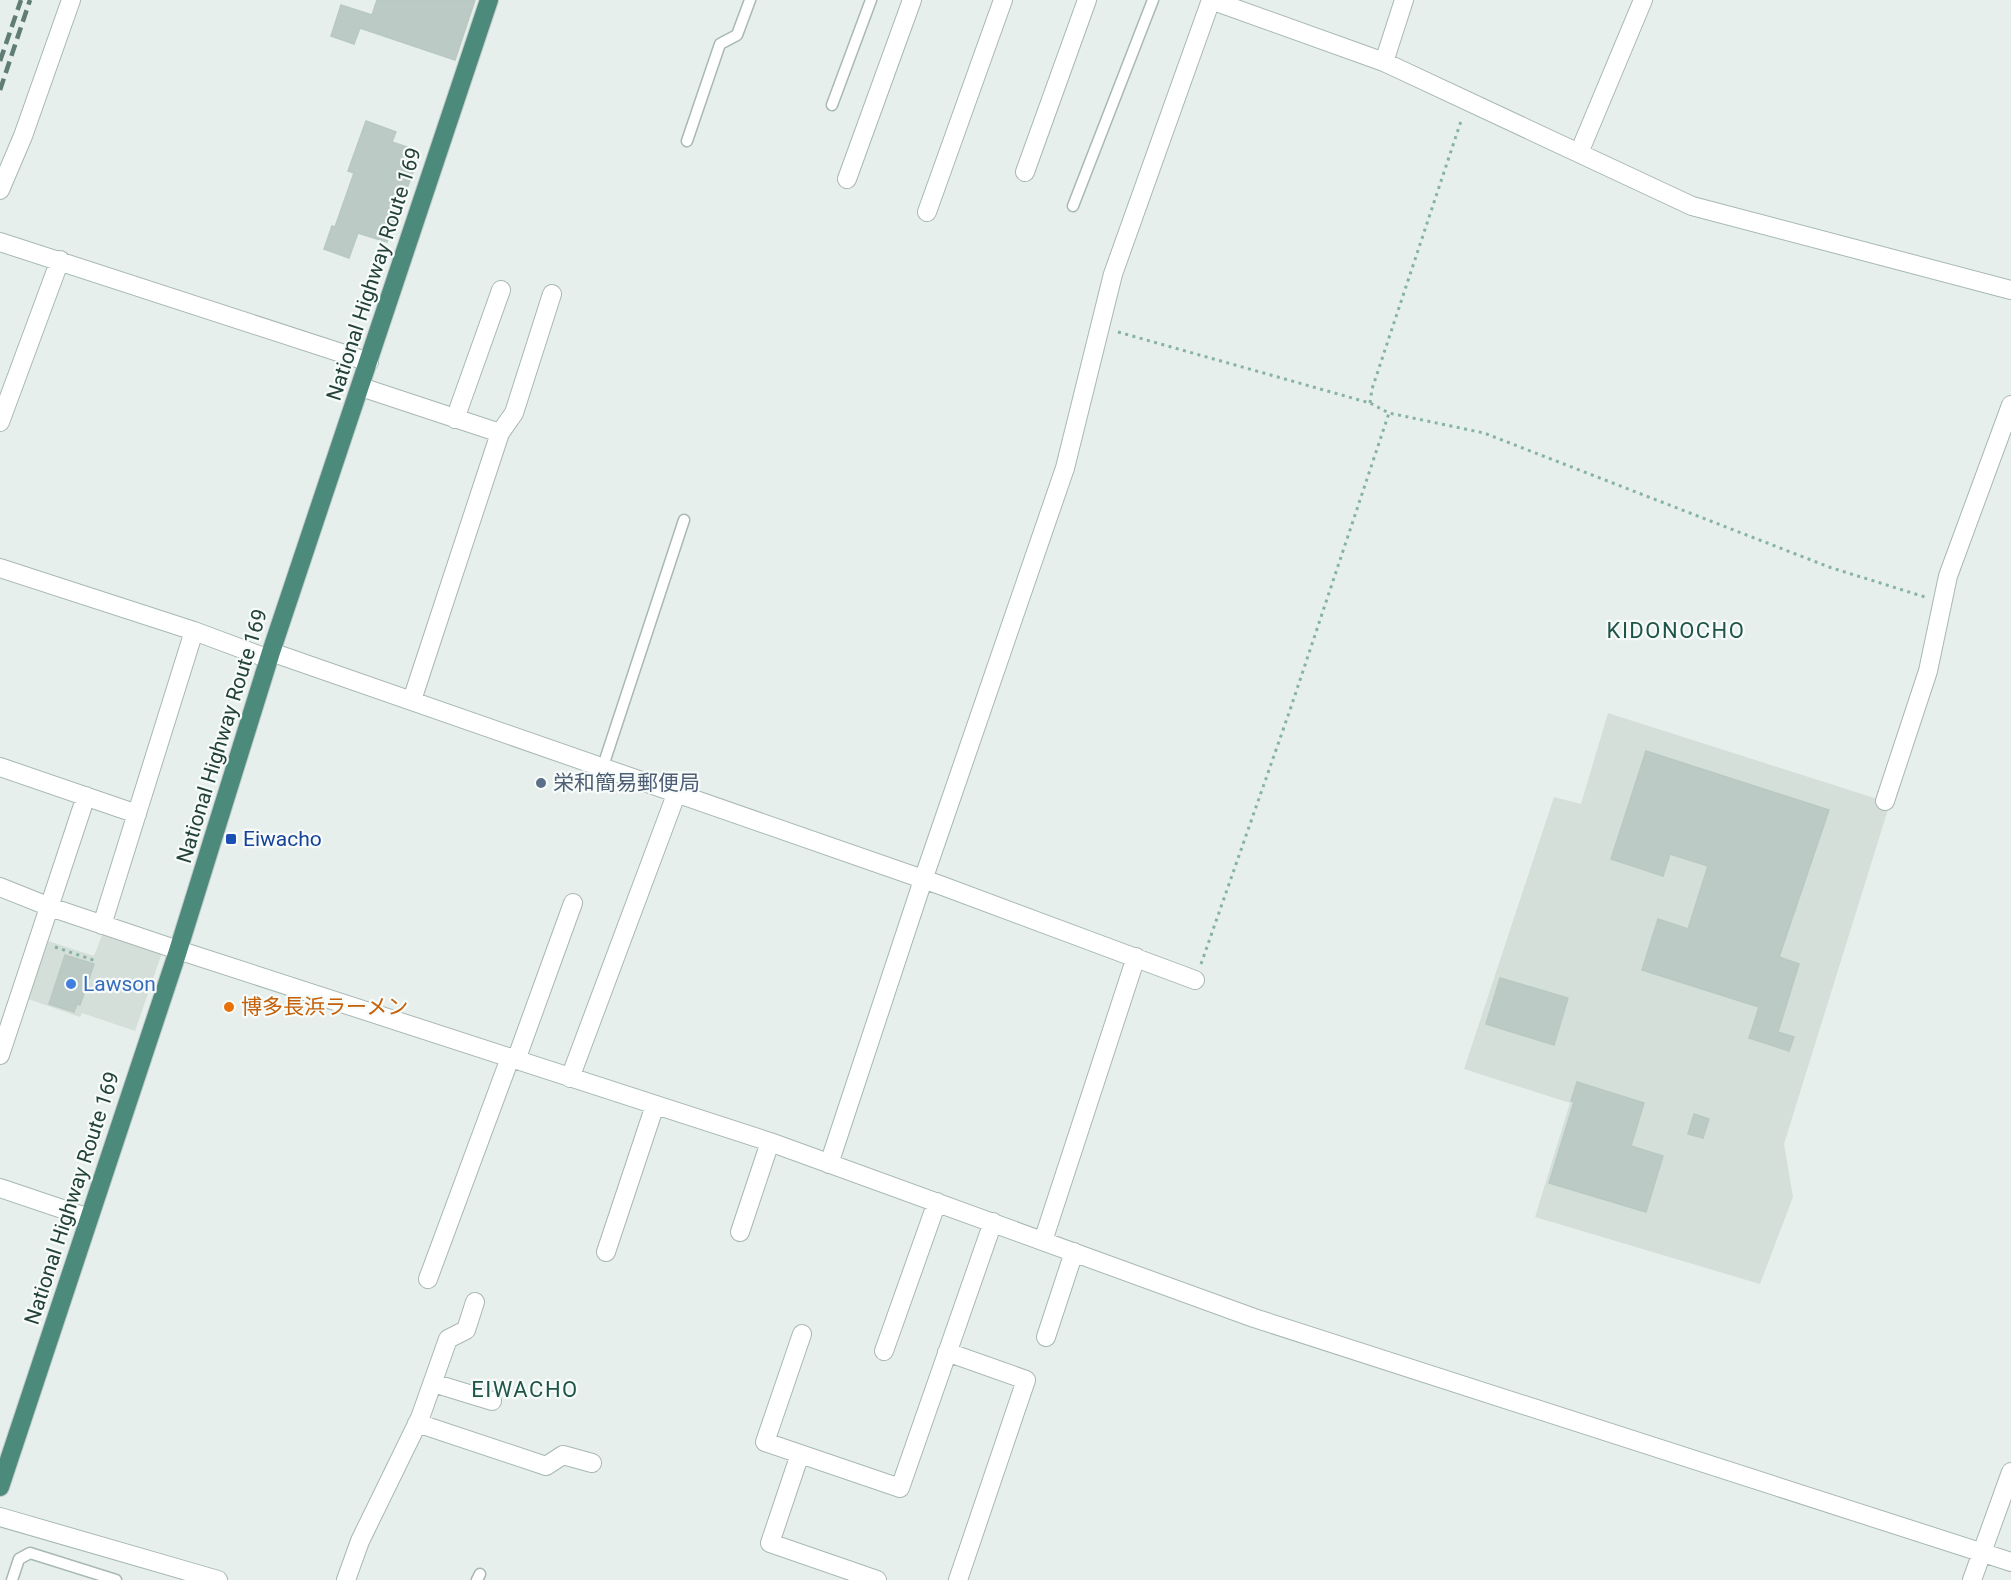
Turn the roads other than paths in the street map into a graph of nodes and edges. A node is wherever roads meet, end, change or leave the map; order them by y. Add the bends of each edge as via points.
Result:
1 (71, 0) edge
2 (489, 0) edge
3 (750, 0) edge
4 (871, 0) edge
5 (912, 0) edge
6 (1003, 0) edge
7 (1087, 0) edge
8 (1153, 0) edge
9 (1211, 0) edge
10 (1404, 0) edge
11 (1642, 0) edge
12 (1384, 62) junction
13 (832, 105) dead end
14 (687, 141) dead end
15 (1579, 153) junction
16 (1025, 172) dead end
17 (847, 179) dead end
18 (0, 190) edge
19 (1073, 206) dead end
20 (927, 212) dead end
21 (0, 242) edge
22 (60, 260) junction
23 (501, 290) dead end
24 (2011, 290) edge
25 (552, 294) dead end
26 (369, 362) junction
27 (361, 387) junction
28 (2011, 405) edge
29 (455, 419) junction
30 (0, 422) edge
31 (500, 434) junction
32 (684, 520) dead end
33 (0, 568) edge
34 (194, 631) junction
35 (270, 655) junction
36 (412, 700) junction
37 (603, 766) junction
38 (0, 767) edge
39 (677, 792) junction
40 (86, 796) junction
41 (1885, 801) dead end
42 (137, 814) junction
43 (923, 880) junction
44 (0, 887) edge
45 (573, 903) dead end
46 (50, 907) junction
47 (102, 925) junction
48 (178, 950) junction
49 (1136, 957) junction
50 (1196, 980) road end
51 (0, 1055) edge
52 (513, 1059) junction
53 (570, 1078) junction
54 (655, 1105) junction
55 (770, 1142) junction
56 (829, 1164) junction
57 (0, 1188) edge
58 (938, 1203) junction
59 (89, 1218) junction
60 (993, 1222) junction
61 (740, 1232) dead end
62 (1043, 1241) junction
63 (606, 1252) dead end
64 (1074, 1252) junction
65 (428, 1280) dead end
66 (475, 1302) dead end
67 (802, 1334) dead end
68 (1046, 1337) dead end
69 (884, 1351) dead end
70 (947, 1352) junction
71 (433, 1383) junction
72 (492, 1401) dead end
73 (417, 1423) junction
74 (801, 1454) junction
75 (592, 1463) dead end
76 (2011, 1472) edge
77 (0, 1487) edge
78 (0, 1517) edge
79 (1983, 1552) junction
80 (2011, 1562) edge
81 (179, 1575) edge
82 (874, 1579) edge
83 (12, 1580) edge
84 (116, 1580) edge
85 (218, 1580) edge
86 (346, 1580) edge
87 (958, 1580) edge
88 (1972, 1580) edge

1 - 18 street
2 - 26 highway, National Highway Route 169
3 - 14 lane via 737,35 720,44
4 - 13 lane
5 - 17 street
6 - 20 street
7 - 16 street
8 - 19 lane
9 - 12 street
9 - 43 street via 1117,263 1065,468
10 - 12 street
11 - 15 street
12 - 15 street
15 - 24 street via 1692,206
21 - 22 street
22 - 26 street
22 - 30 street
23 - 29 street
25 - 31 street via 514,413
26 - 27 highway, National Highway Route 169
27 - 29 street
27 - 35 highway, National Highway Route 169
28 - 41 street via 1941,603 1928,671
29 - 31 street
31 - 36 street
32 - 37 lane
33 - 34 street
34 - 35 street
34 - 42 street
35 - 36 street
35 - 48 highway, National Highway Route 169
36 - 37 street
37 - 39 street
38 - 40 street
39 - 43 street
39 - 53 street
40 - 42 street
40 - 46 street
42 - 47 street
43 - 49 street
43 - 56 street
44 - 46 street
45 - 52 street
46 - 47 street
46 - 51 street
47 - 48 street
48 - 52 street
48 - 59 highway, National Highway Route 169
49 - 50 street
49 - 62 street
52 - 53 street
52 - 65 street
53 - 54 street
54 - 55 street
54 - 63 street
55 - 56 street
55 - 61 street
56 - 58 street
57 - 59 street
58 - 60 street
58 - 69 street
59 - 77 highway, National Highway Route 169
60 - 62 street
60 - 70 street
62 - 64 street
64 - 68 street
64 - 79 street via 1254,1318
66 - 71 street via 466,1330 448,1339
67 - 74 street via 765,1442
70 - 74 street via 900,1488
70 - 87 street via 1026,1380
71 - 72 street
71 - 73 street
73 - 75 street via 546,1466 563,1455
73 - 86 street via 360,1541
74 - 82 street via 770,1543
76 - 79 street
78 - 81 street
79 - 80 street
79 - 88 street
81 - 85 street
83 - 84 lane via 20,1559 30,1553

